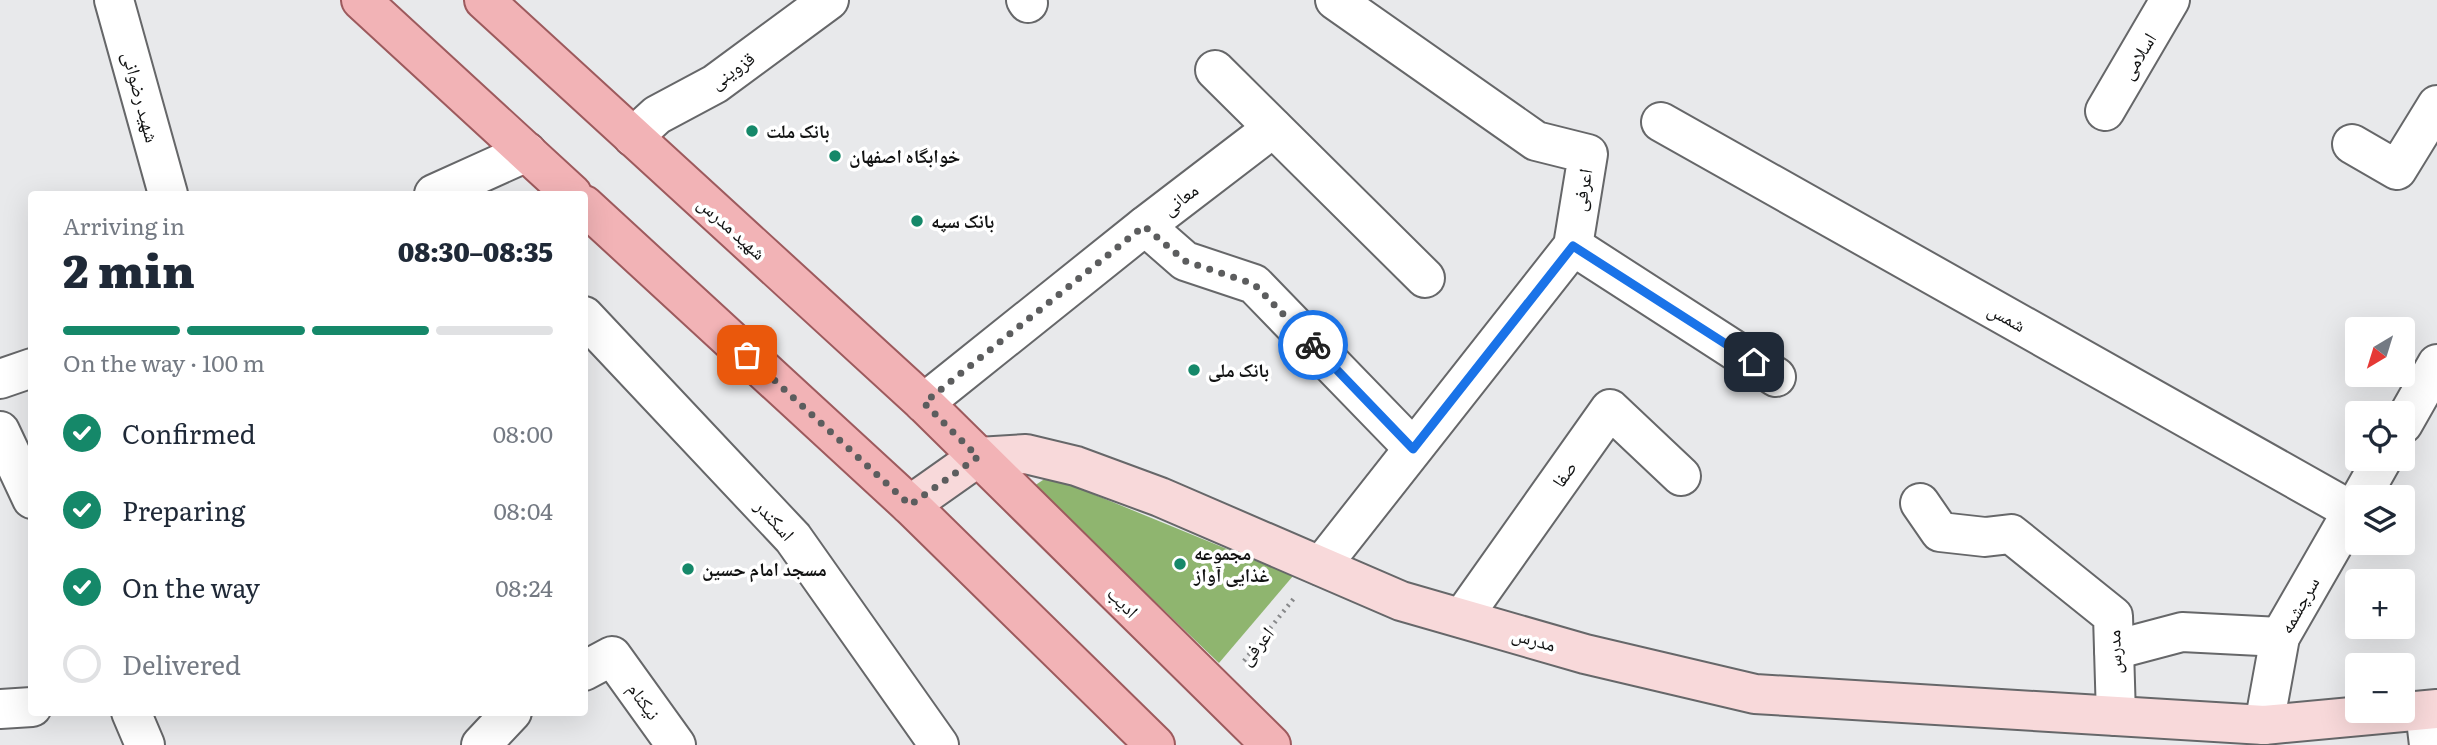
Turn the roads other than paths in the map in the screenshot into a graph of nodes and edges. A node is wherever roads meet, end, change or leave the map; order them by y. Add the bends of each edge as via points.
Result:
1 (114, 0) edge
2 (361, 0) edge
3 (484, 0) edge
4 (829, 0) edge
5 (1335, 0) edge
6 (2162, 3) edge
7 (1215, 70) dead end
8 (2437, 105) edge
9 (2105, 111) dead end
10 (1661, 122) dead end
11 (1273, 128) junction
12 (633, 137) junction
13 (2352, 144) dead end
14 (527, 152) junction
15 (167, 191) edge
16 (449, 191) edge
17 (569, 191) edge
18 (588, 209) edge
19 (1144, 226) junction
20 (1573, 246) junction
21 (1425, 278) dead end
22 (588, 320) edge
23 (2437, 364) edge
24 (28, 369) edge
25 (1776, 377) dead end
26 (0, 379) edge
27 (924, 403) junction
28 (2415, 403) edge
29 (0, 431) edge
30 (1413, 449) junction
31 (978, 457) junction
32 (1681, 476) dead end
33 (28, 490) edge
34 (2345, 497) edge
35 (1920, 503) dead end
36 (910, 505) junction
37 (2345, 525) edge
38 (1321, 566) junction
39 (1462, 618) junction
40 (2280, 637) junction
41 (2114, 650) junction
42 (598, 664) edge
43 (28, 707) edge
44 (0, 709) edge
45 (133, 716) edge
46 (2116, 716) junction
47 (2431, 721) edge
48 (2251, 735) edge
49 (145, 745) edge
50 (676, 745) edge
51 (939, 745) edge
52 (1155, 745) edge
53 (1270, 745) edge

1 - 15 street, شهید رضوانی
2 - 14 main road
3 - 12 main road, شهید مدرس
4 - 12 street, قزوینی via 715,84 657,115
5 - 20 street, اعرفی via 1536,141 1588,155
6 - 9 street, اسلامی
7 - 11 street
8 - 13 street via 2397,170
10 - 34 street, شمس
11 - 19 street, معانی
11 - 21 street
12 - 27 main road, شهید مدرس
14 - 16 street
14 - 17 main road
18 - 36 main road
19 - 27 street, معانی
19 - 30 street via 1185,261 1254,284
20 - 25 street
20 - 30 street, اعرفی
22 - 51 street, اسکندر via 793,538
23 - 28 street
24 - 26 street
27 - 31 main road, شهید مدرس
29 - 33 street
30 - 38 street, اعرفی
31 - 36 main road
31 - 38 main road, مدرس via 1026,454 1076,466
31 - 53 main road, ادیب
32 - 39 street, صفا via 1610,409
35 - 41 street, مدرس via 1940,532 1985,537 2011,534 2113,616
36 - 52 main road
37 - 40 street, سرچشمه
38 - 39 main road, مدرس via 1401,601
39 - 46 main road, مدرس via 1584,654 1755,694
40 - 41 street via 2182,632
40 - 48 street, سرچشمه
41 - 46 street, مدرس
42 - 50 street, نیکنام
43 - 44 street
45 - 49 street
46 - 48 main road, مدرس
47 - 48 main road, مدرس

